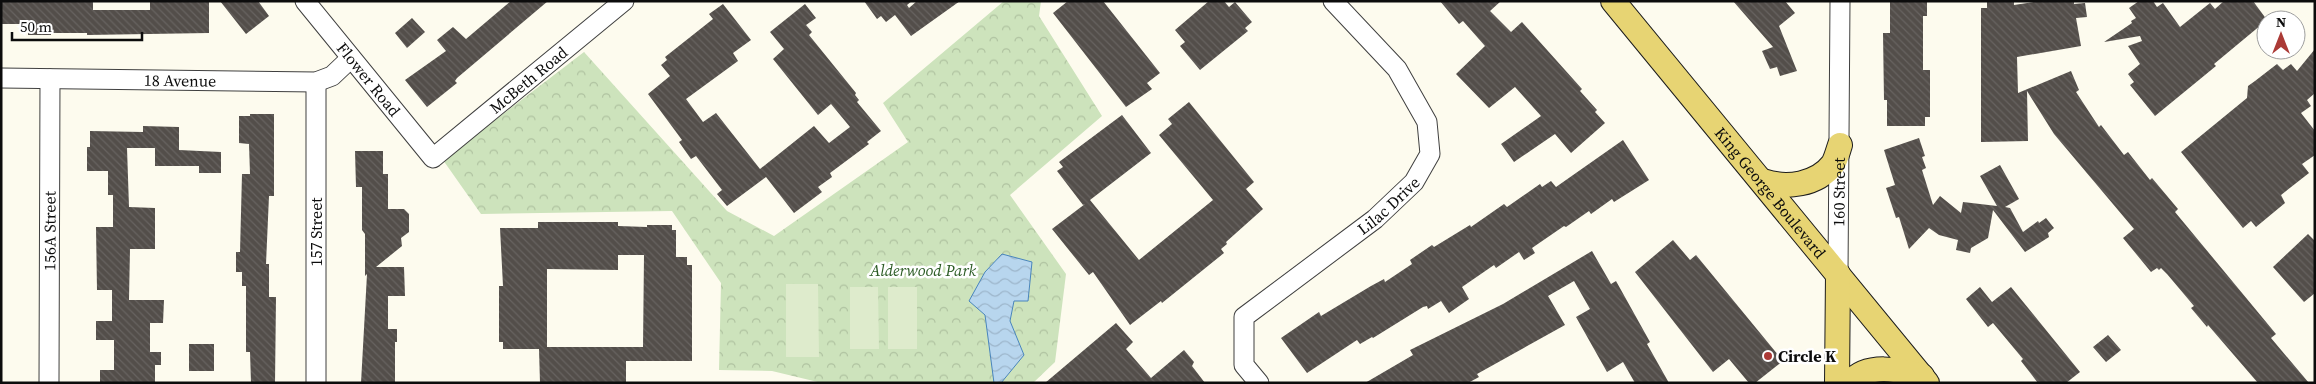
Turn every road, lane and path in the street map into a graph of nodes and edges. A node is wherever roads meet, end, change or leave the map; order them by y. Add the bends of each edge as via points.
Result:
1 (305, 1) edge
2 (624, 1) edge
3 (1333, 1) edge
4 (1612, 1) edge
5 (1840, 1) edge
6 (351, 58) junction
7 (1, 78) edge
8 (50, 79) junction
9 (316, 82) junction
10 (1840, 146) junction
11 (433, 158) joint
12 (1763, 182) junction
13 (1838, 274) junction
14 (1924, 379) edge
15 (49, 383) edge
16 (316, 383) edge
17 (1260, 383) edge
18 (1837, 383) edge
19 (1850, 383) edge

1 - 6 street, Flower Road
2 - 11 street, McBeth Road
3 - 17 street, Lilac Drive via 1397,69 1427,122 1430,154 1414,182 1374,219 1244,316 1244,365
4 - 12 main road, King George Boulevard
5 - 10 street, 160 Street
6 - 9 street, 18 Avenue via 332,76
6 - 11 street, Flower Road
7 - 8 street, 18 Avenue
8 - 9 street, 18 Avenue
8 - 15 street, 156A Street
9 - 16 street, 157 Street
10 - 12 main road via 1834,163 1815,178 1792,186
10 - 13 street, 160 Street
12 - 13 main road, King George Boulevard
13 - 14 main road, King George Boulevard
13 - 18 main road, 160 Street
14 - 19 main road via 1891,369 1870,370

